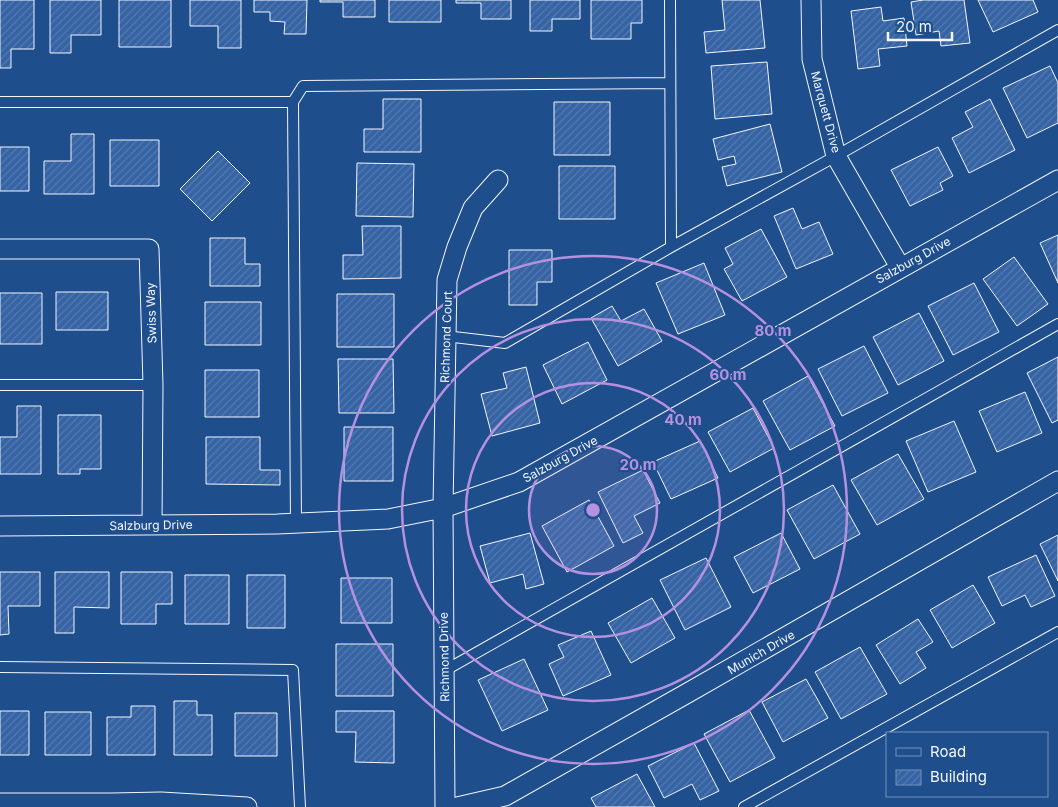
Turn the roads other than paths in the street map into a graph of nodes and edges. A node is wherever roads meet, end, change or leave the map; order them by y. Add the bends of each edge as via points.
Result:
1 (670, 0) edge
2 (810, 0) edge
3 (1058, 30) edge
4 (670, 83) junction
5 (0, 102) edge
6 (293, 102) junction
7 (836, 156) junction
8 (498, 180) dead end
9 (1058, 180) edge
10 (671, 247) junction
11 (0, 249) edge
12 (900, 267) junction
13 (1058, 324) edge
14 (445, 336) junction
15 (0, 384) edge
16 (153, 385) junction
17 (1058, 481) edge
18 (443, 508) junction
19 (296, 523) junction
20 (152, 525) junction
21 (0, 526) edge
22 (1058, 632) edge
23 (0, 667) edge
24 (444, 671) junction
25 (4, 804) edge
26 (247, 807) edge
27 (300, 807) edge
28 (445, 807) edge
29 (457, 807) edge
30 (744, 807) edge

1 - 4 lane
2 - 7 street, Marquett Drive via 812,59
3 - 7 lane
4 - 6 lane via 303,86
4 - 10 lane
5 - 6 lane
6 - 19 lane
7 - 10 lane
7 - 12 street, Marquett Drive
8 - 14 street, Richmond Court via 473,208 457,247 447,280
9 - 12 street, Salzburg Drive
10 - 14 lane via 505,343
11 - 16 street, Swiss Way via 148,250
12 - 18 street, Salzburg Drive via 519,482
13 - 24 lane
14 - 18 street, Richmond Court
15 - 16 lane
16 - 20 street, Swiss Way
17 - 29 street, Munich Drive via 505,796
18 - 19 street, Salzburg Drive via 388,519
18 - 24 street, Richmond Drive
19 - 20 street, Salzburg Drive
20 - 21 street, Salzburg Drive
22 - 30 lane
23 - 27 lane via 293,670
24 - 28 street, Richmond Drive
25 - 26 street via 161,802

